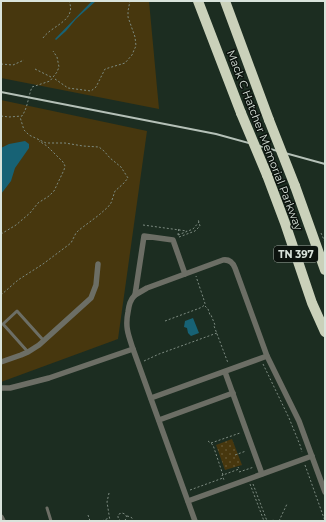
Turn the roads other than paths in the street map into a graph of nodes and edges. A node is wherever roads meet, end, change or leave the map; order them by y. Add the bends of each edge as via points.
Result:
1 (198, 1) edge
2 (225, 1) edge
3 (98, 264) dead end
4 (325, 270) edge
5 (185, 274) junction
6 (135, 295) junction
7 (325, 332) edge
8 (44, 341) junction
9 (133, 349) junction
10 (28, 352) junction
11 (267, 356) junction
12 (1, 362) edge
13 (228, 371) junction
14 (1, 388) edge
15 (10, 388) junction
16 (1, 392) edge
17 (232, 393) junction
18 (151, 398) junction
19 (159, 420) junction
20 (312, 456) junction
21 (262, 474) junction
22 (325, 492) edge
23 (188, 501) junction
24 (47, 508) dead end
25 (1, 517) edge
26 (3, 521) edge
27 (51, 521) edge
28 (195, 521) edge

1 - 7 highway, Mack C Hatcher Memorial Parkway / TN 397, bridge via 267,175 312,303
2 - 4 highway, Mack C Hatcher Memorial Parkway / TN 397, bridge
3 - 8 street via 96,285 91,298
5 - 6 street
5 - 6 street via 173,240 144,236
5 - 11 street via 225,260 232,263
6 - 9 street via 130,302 126,321
8 - 10 street
8 - 10 lane via 17,311 3,324
9 - 15 street via 49,378
9 - 18 street
10 - 12 street
11 - 13 street
11 - 20 street via 294,409
13 - 17 street
13 - 18 street
14 - 15 street
15 - 16 street
17 - 19 street
17 - 21 street
18 - 19 street
19 - 23 street
20 - 21 street
20 - 22 street
21 - 23 street
23 - 28 street
24 - 27 lane
25 - 26 street

